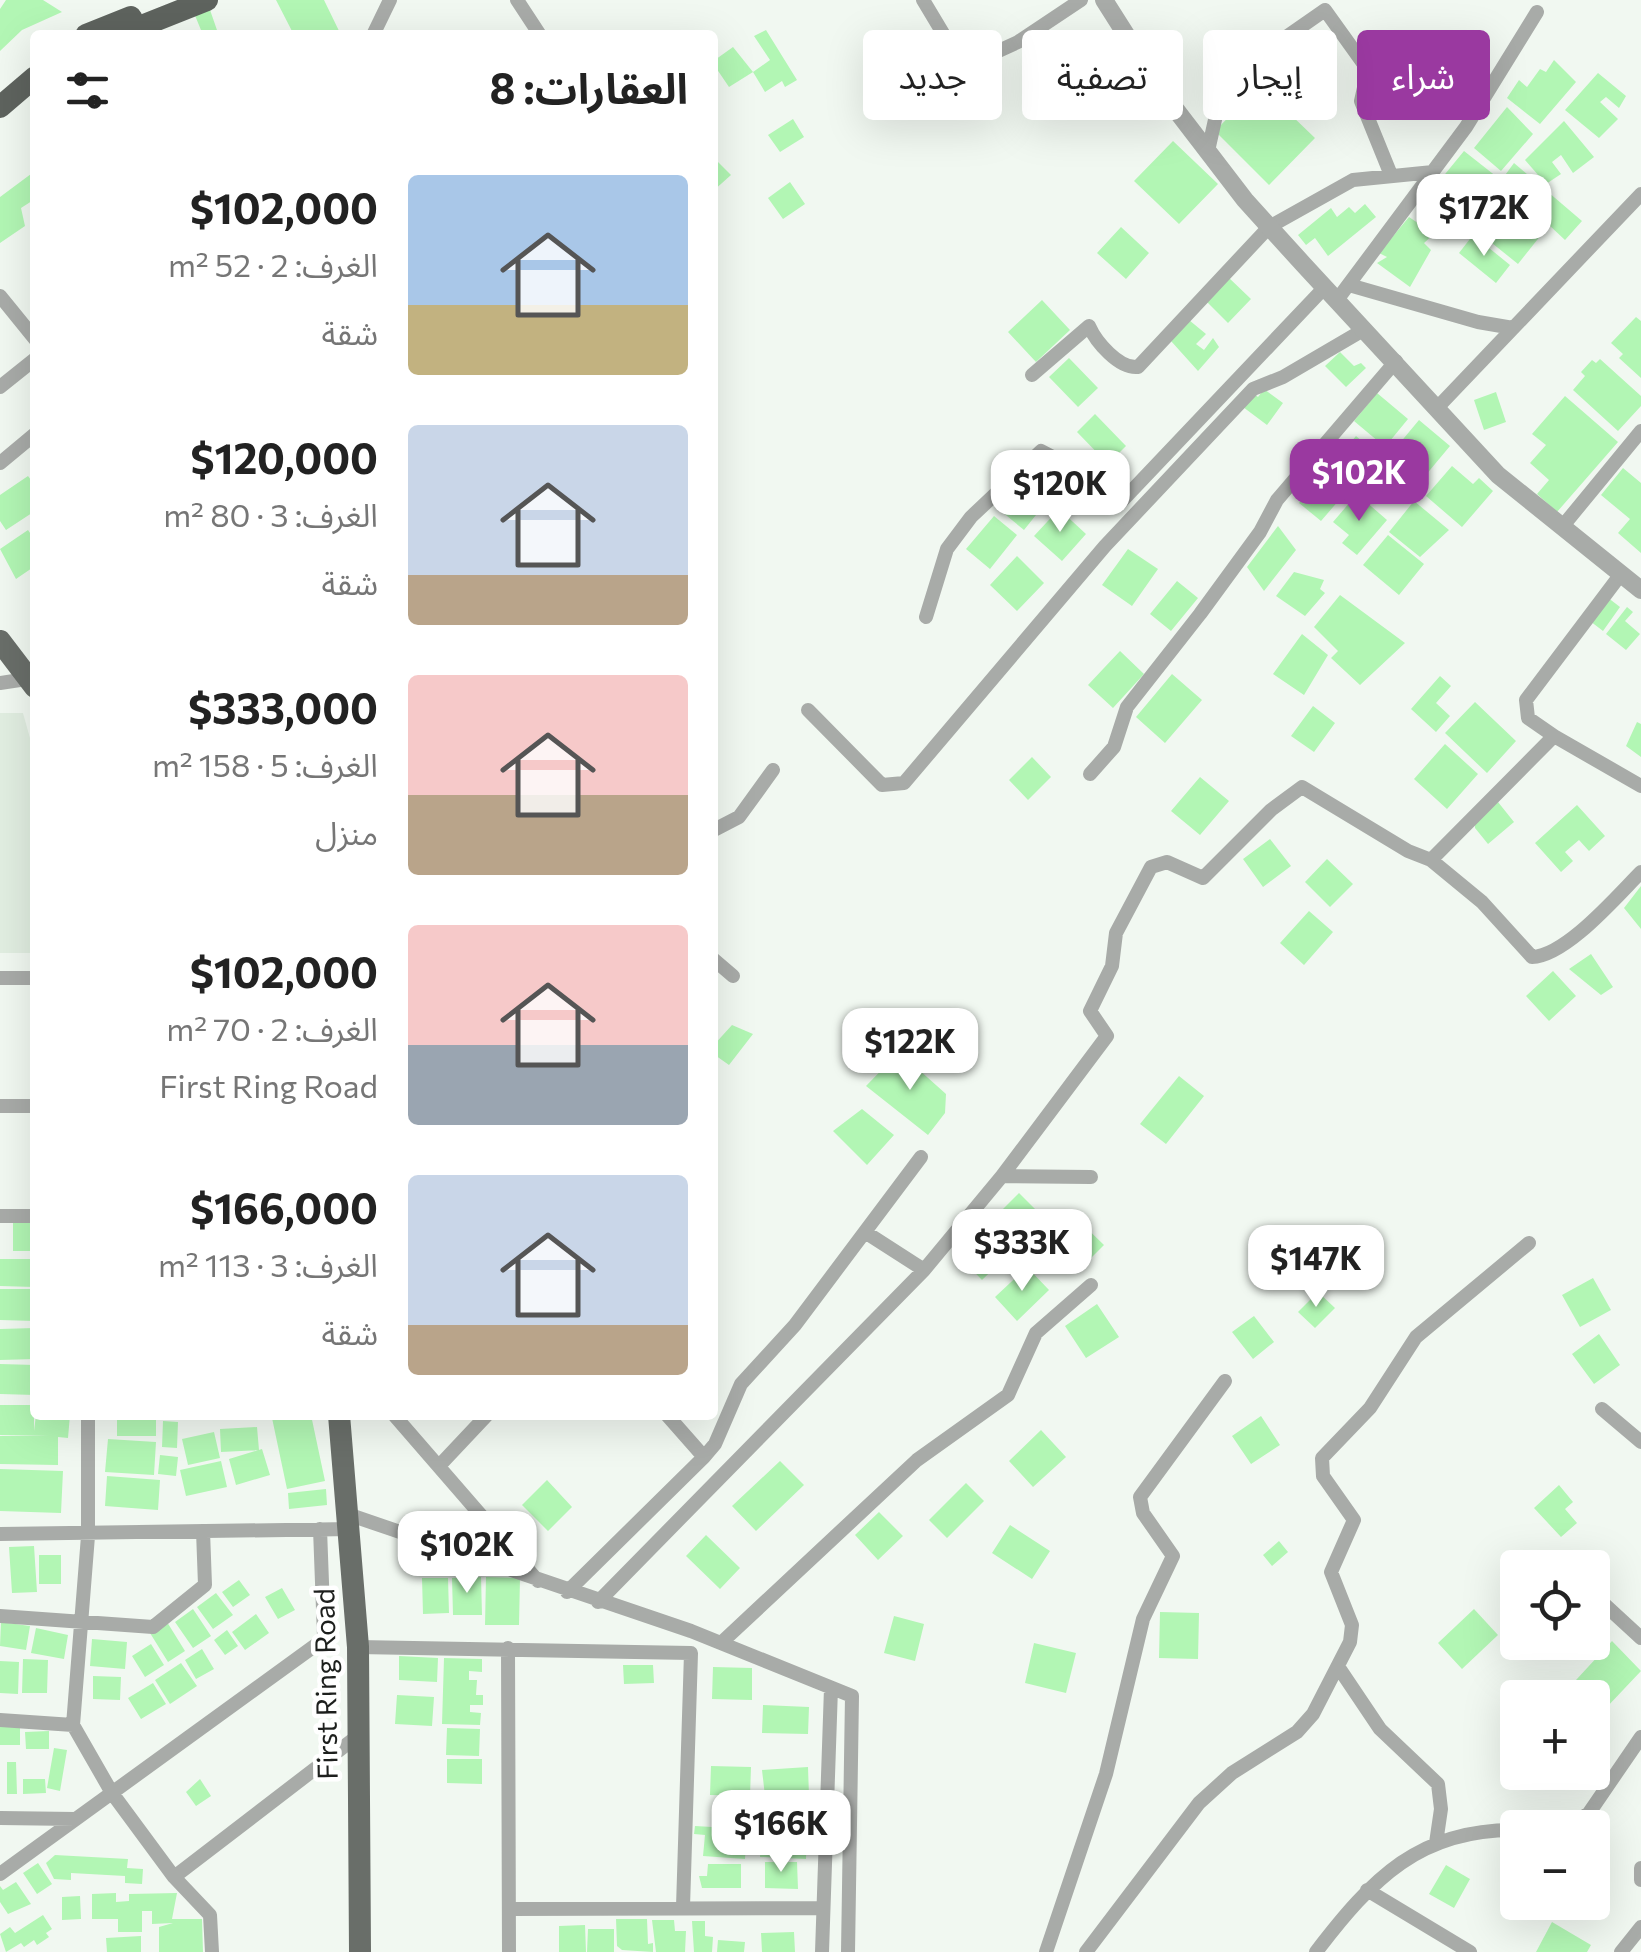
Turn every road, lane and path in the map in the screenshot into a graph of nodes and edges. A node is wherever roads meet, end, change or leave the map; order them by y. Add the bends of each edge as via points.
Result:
1 (171, 0) edge
2 (207, 0) edge
3 (390, 0) edge
4 (517, 0) edge
5 (923, 0) edge
6 (1080, 0) edge
7 (1104, 0) edge
8 (1537, 12) dead end
9 (98, 30) edge
10 (131, 30) edge
11 (376, 30) edge
12 (537, 30) edge
13 (30, 66) edge
14 (30, 81) edge
15 (0, 89) edge
16 (0, 107) edge
17 (1208, 151) junction
18 (1433, 172) junction
19 (1390, 175) junction
20 (1641, 194) edge
21 (1269, 227) junction
22 (1337, 290) junction
23 (0, 296) edge
24 (1365, 328) junction
25 (1513, 328) junction
26 (30, 332) edge
27 (1396, 360) junction
28 (30, 364) edge
29 (1032, 375) dead end
30 (0, 387) edge
31 (1437, 408) junction
32 (1641, 431) edge
33 (30, 438) edge
34 (0, 463) edge
35 (1562, 527) junction
36 (1620, 574) junction
37 (1641, 590) edge
38 (926, 617) dead end
39 (0, 640) edge
40 (30, 677) edge
41 (30, 681) edge
42 (0, 683) edge
43 (808, 710) dead end
44 (1554, 736) junction
45 (772, 770) dead end
46 (1090, 774) dead end
47 (1641, 786) edge
48 (718, 829) edge
49 (1431, 860) junction
50 (1641, 872) edge
51 (718, 963) edge
52 (734, 976) dead end
53 (0, 978) edge
54 (30, 978) edge
55 (0, 1106) edge
56 (30, 1106) edge
57 (921, 1157) dead end
58 (1002, 1176) junction
59 (1091, 1176) dead end
60 (0, 1216) edge
61 (30, 1216) edge
62 (865, 1232) junction
63 (1529, 1243) dead end
64 (924, 1270) junction
65 (1091, 1285) dead end
66 (1225, 1381) dead end
67 (1602, 1408) dead end
68 (88, 1420) edge
69 (340, 1420) edge
70 (398, 1420) edge
71 (481, 1420) edge
72 (671, 1420) edge
73 (1641, 1442) edge
74 (704, 1457) junction
75 (439, 1466) junction
76 (350, 1522) junction
77 (320, 1530) junction
78 (204, 1532) junction
79 (0, 1534) edge
80 (88, 1536) junction
81 (538, 1582) junction
82 (567, 1592) junction
83 (598, 1602) junction
84 (1610, 1610) edge
85 (0, 1616) edge
86 (80, 1621) junction
87 (690, 1631) junction
88 (1641, 1638) edge
89 (721, 1643) junction
90 (358, 1647) junction
91 (508, 1648) junction
92 (691, 1653) junction
93 (1339, 1668) junction
94 (830, 1688) junction
95 (0, 1720) edge
96 (73, 1725) junction
97 (358, 1735) junction
98 (1641, 1737) edge
99 (112, 1792) junction
100 (1591, 1810) edge
101 (0, 1818) edge
102 (76, 1819) junction
103 (1500, 1830) edge
104 (1436, 1842) junction
105 (1641, 1868) edge
106 (0, 1874) edge
107 (174, 1877) junction
108 (1641, 1880) edge
109 (1368, 1890) junction
110 (683, 1907) junction
111 (510, 1908) junction
112 (822, 1908) junction
113 (1641, 1927) edge
114 (212, 1952) edge
115 (360, 1952) edge
116 (509, 1952) edge
117 (822, 1952) edge
118 (848, 1952) edge
119 (1046, 1952) edge
120 (1086, 1952) edge
121 (1316, 1952) edge
122 (1470, 1952) edge
123 (1622, 1952) edge

1 - 9 highway
2 - 10 highway
3 - 11 street
4 - 12 street
5 - 6 street via 959,60 970,64 1018,42
7 - 17 street
8 - 18 street
13 - 15 highway
14 - 16 highway
17 - 19 street via 1229,78 1325,10 1368,70 1361,101
17 - 21 street
18 - 19 street
18 - 22 street
19 - 21 street via 1353,180
20 - 25 street
21 - 22 street
21 - 29 street via 1138,367 1124,366 1089,326
22 - 24 street
22 - 25 street
22 - 38 street via 1121,502 1109,503 1040,450 971,516 947,549
23 - 26 street
24 - 27 street
24 - 43 street via 1253,389 1057,599 904,783 882,785
25 - 31 street
27 - 31 street
27 - 46 street via 1277,500 1127,707 1114,747
28 - 30 street
31 - 35 street via 1498,475
32 - 35 street
33 - 34 street
35 - 36 street
36 - 37 street
36 - 44 street via 1526,700 1528,718
39 - 40 main road
41 - 42 street
44 - 47 street
44 - 49 street
45 - 48 street via 739,817
49 - 50 street via 1532,956 1546,955 1580,931
49 - 58 street via 1302,787 1203,878 1167,862 1150,867 1116,934 1112,966 1090,1010 1108,1036
51 - 52 street
53 - 54 street
55 - 56 street
57 - 62 street
58 - 59 street
58 - 64 street
60 - 61 street
62 - 64 street
62 - 74 street via 741,1384
63 - 93 street via 1416,1338 1370,1408 1322,1458 1323,1476 1354,1520 1331,1572 1352,1625
64 - 83 street
65 - 89 street via 1036,1333 1008,1395 917,1460
66 - 119 street via 1140,1497 1143,1513 1173,1556 1143,1620 1106,1774
67 - 73 street
68 - 80 street
69 - 76 main road, First Ring Road
70 - 75 street
71 - 75 street
72 - 74 street
74 - 82 street
75 - 81 street
76 - 77 street
76 - 81 street
76 - 90 main road, First Ring Road
77 - 78 street
77 - 99 street via 320,1642
78 - 80 street
78 - 86 street via 206,1582 156,1625
79 - 80 street
80 - 86 street
81 - 82 street
82 - 83 street
83 - 87 street
84 - 88 street
85 - 86 street
86 - 96 street
87 - 89 street
87 - 92 street
89 - 94 street
90 - 91 street
90 - 97 main road, First Ring Road
91 - 92 street
91 - 111 street
92 - 110 street
93 - 104 street via 1380,1729 1438,1784
93 - 120 street via 1297,1732 1199,1803
94 - 112 street
94 - 118 street via 855,1703
95 - 96 street
96 - 99 street
97 - 107 street
97 - 115 main road, First Ring Road
98 - 100 street
99 - 102 street
99 - 107 street
101 - 102 street
102 - 106 street
103 - 104 street
104 - 109 street
105 - 108 street
107 - 114 street via 210,1915
109 - 121 street
109 - 122 street
110 - 111 street
110 - 112 street
111 - 116 street
112 - 117 street
113 - 123 street

